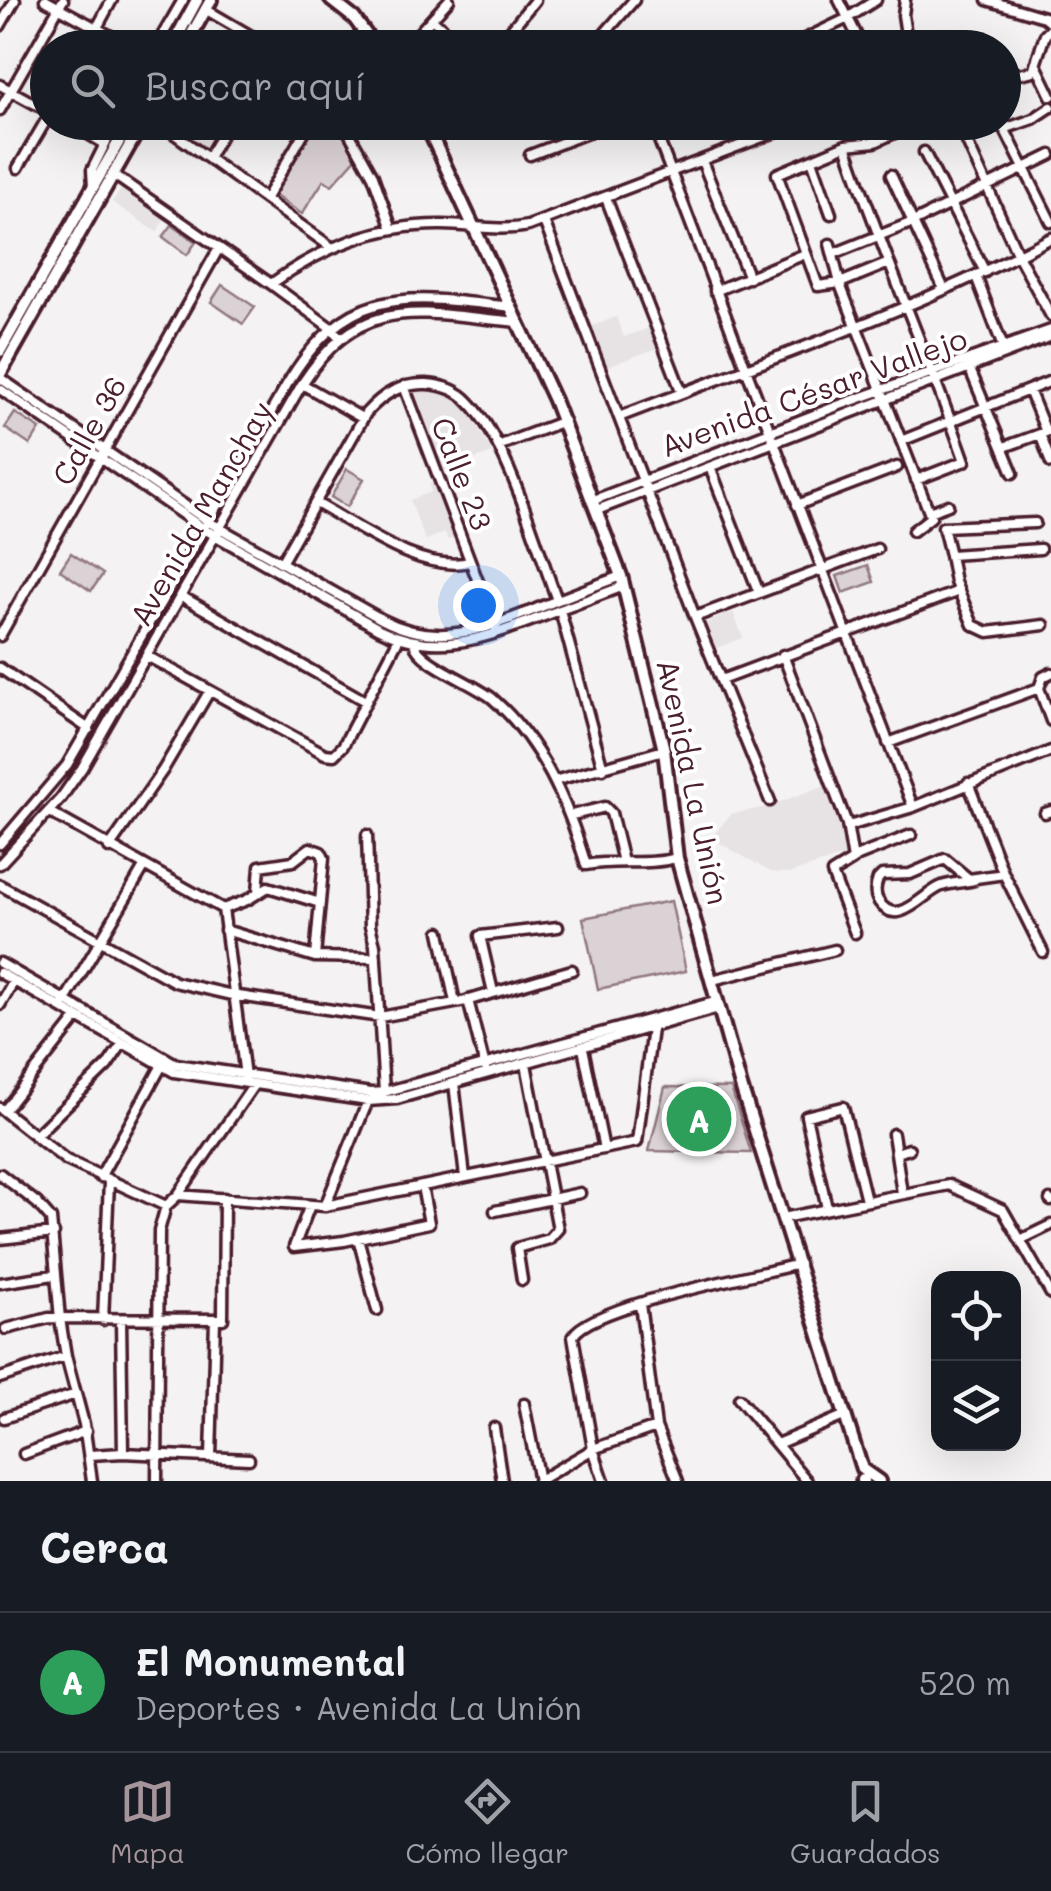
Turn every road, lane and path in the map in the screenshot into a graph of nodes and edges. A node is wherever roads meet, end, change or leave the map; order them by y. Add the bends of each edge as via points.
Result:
1 (15, 0) edge
2 (45, 0) edge
3 (112, 0) edge
4 (183, 0) edge
5 (331, 0) edge
6 (344, 0) edge
7 (449, 0) edge
8 (535, 0) edge
9 (634, 0) edge
10 (840, 0) edge
11 (876, 0) edge
12 (906, 0) edge
13 (987, 0) edge
14 (201, 2) edge
15 (61, 4) edge
16 (354, 18) junction
17 (846, 18) junction
18 (432, 20) junction
19 (0, 26) edge
20 (1051, 26) edge
21 (97, 27) junction
22 (46, 30) edge
23 (95, 30) edge
24 (102, 30) edge
25 (166, 30) edge
26 (183, 30) edge
27 (191, 30) edge
28 (244, 30) edge
29 (363, 30) edge
30 (422, 30) edge
31 (444, 30) edge
32 (511, 30) edge
33 (607, 30) edge
34 (822, 30) edge
35 (853, 30) edge
36 (905, 30) edge
37 (30, 57) edge
38 (1037, 66) junction
39 (1021, 73) edge
40 (0, 85) edge
41 (10, 91) junction
42 (1051, 96) edge
43 (30, 103) edge
44 (1051, 107) edge
45 (0, 110) edge
46 (1021, 122) edge
47 (34, 140) edge
48 (98, 140) edge
49 (107, 140) edge
50 (120, 140) edge
51 (133, 140) edge
52 (183, 140) edge
53 (218, 140) edge
54 (300, 140) edge
55 (353, 140) edge
56 (436, 140) edge
57 (569, 140) edge
58 (658, 140) edge
59 (756, 140) edge
60 (874, 140) edge
61 (966, 140) edge
62 (1010, 140) edge
63 (105, 144) junction
64 (846, 146) junction
65 (924, 152) dead end
66 (530, 155) dead end
67 (1051, 155) edge
68 (208, 158) junction
69 (812, 160) junction
70 (702, 161) junction
71 (1024, 167) junction
72 (18, 168) dead end
73 (670, 174) junction
74 (114, 175) junction
75 (892, 176) dead end
76 (987, 186) junction
77 (93, 188) junction
78 (266, 198) junction
79 (606, 198) junction
80 (950, 203) junction
81 (831, 214) dead end
82 (544, 221) junction
83 (913, 222) junction
84 (1051, 222) edge
85 (474, 226) junction
86 (392, 229) junction
87 (877, 237) junction
88 (1051, 238) edge
89 (331, 247) junction
90 (219, 248) junction
91 (805, 254) junction
92 (1018, 256) junction
93 (889, 264) junction
94 (980, 274) junction
95 (749, 278) junction
96 (840, 283) junction
97 (271, 284) junction
98 (944, 289) junction
99 (716, 291) junction
100 (908, 305) junction
101 (512, 307) junction
102 (1051, 316) edge
103 (519, 322) junction
104 (857, 324) junction
105 (331, 328) junction
106 (1051, 333) edge
107 (341, 339) junction
108 (1004, 347) junction
109 (0, 351) edge
110 (969, 367) junction
111 (745, 368) junction
112 (0, 376) edge
113 (934, 376) junction
114 (1051, 382) edge
115 (302, 384) junction
116 (404, 386) junction
117 (0, 389) edge
118 (1028, 390) junction
119 (682, 393) junction
120 (884, 395) junction
121 (987, 407) junction
122 (619, 417) junction
123 (362, 418) junction
124 (564, 421) junction
125 (951, 421) junction
126 (769, 432) junction
127 (1046, 432) edge
128 (901, 441) junction
129 (773, 442) junction
130 (498, 446) junction
131 (1004, 446) junction
132 (105, 448) junction
133 (100, 457) junction
134 (1051, 464) edge
135 (710, 467) junction
136 (897, 467) dead end
137 (1013, 473) dead end
138 (644, 480) junction
139 (916, 480) junction
140 (648, 490) junction
141 (316, 503) junction
142 (797, 504) junction
143 (596, 505) junction
144 (948, 505) dead end
145 (929, 512) junction
146 (1035, 523) dead end
147 (206, 526) junction
148 (913, 531) dead end
149 (218, 532) junction
150 (877, 549) dead end
151 (1040, 549) dead end
152 (950, 555) junction
153 (470, 562) junction
154 (282, 563) junction
155 (822, 569) junction
156 (623, 581) junction
157 (958, 591) junction
158 (759, 593) junction
159 (181, 596) junction
160 (558, 605) junction
161 (695, 617) junction
162 (1044, 625) dead end
163 (496, 629) junction
164 (846, 632) junction
165 (0, 636) edge
166 (399, 638) junction
167 (414, 642) junction
168 (146, 656) junction
169 (782, 656) junction
170 (0, 668) edge
171 (1051, 673) edge
172 (721, 680) junction
173 (1039, 688) junction
174 (210, 692) junction
175 (365, 701) junction
176 (1051, 721) edge
177 (89, 729) junction
178 (888, 742) junction
179 (664, 750) junction
180 (1051, 750) edge
181 (603, 769) junction
182 (554, 782) junction
183 (968, 783) junction
184 (770, 802) dead end
185 (912, 807) junction
186 (49, 812) junction
187 (572, 815) junction
188 (846, 824) junction
189 (367, 835) dead end
190 (912, 835) dead end
191 (0, 844) edge
192 (109, 848) junction
193 (677, 858) junction
194 (852, 858) junction
195 (623, 862) junction
196 (0, 864) edge
197 (144, 867) junction
198 (1004, 874) junction
199 (974, 880) junction
200 (0, 884) edge
201 (258, 892) junction
202 (320, 903) junction
203 (223, 910) junction
204 (558, 926) dead end
205 (226, 930) junction
206 (440, 932) dead end
207 (855, 933) dead end
208 (100, 941) junction
209 (835, 950) dead end
210 (1044, 952) dead end
211 (315, 957) junction
212 (376, 958) junction
213 (0, 963) edge
214 (572, 970) dead end
215 (0, 973) edge
216 (712, 980) junction
217 (14, 981) junction
218 (493, 992) junction
219 (232, 995) junction
220 (468, 1000) junction
221 (455, 1002) junction
222 (62, 1004) junction
223 (0, 1005) edge
224 (718, 1005) junction
225 (380, 1017) junction
226 (77, 1018) junction
227 (652, 1029) junction
228 (122, 1044) junction
229 (583, 1048) junction
230 (526, 1064) junction
231 (161, 1066) junction
232 (485, 1066) junction
233 (244, 1076) junction
234 (453, 1079) junction
235 (254, 1086) junction
236 (384, 1092) junction
237 (368, 1102) junction
238 (2, 1110) edge
239 (893, 1134) dead end
240 (35, 1136) junction
241 (909, 1148) dead end
242 (604, 1149) junction
243 (896, 1152) junction
244 (545, 1161) junction
245 (0, 1174) edge
246 (100, 1177) junction
247 (464, 1178) junction
248 (109, 1182) junction
249 (422, 1186) junction
250 (580, 1193) dead end
251 (902, 1193) junction
252 (178, 1194) junction
253 (224, 1198) junction
254 (552, 1199) junction
255 (866, 1200) junction
256 (310, 1205) junction
257 (166, 1206) junction
258 (325, 1206) junction
259 (827, 1208) junction
260 (495, 1211) dead end
261 (784, 1218) junction
262 (1051, 1226) edge
263 (54, 1232) junction
264 (358, 1238) junction
265 (0, 1239) edge
266 (1020, 1240) junction
267 (798, 1264) junction
268 (54, 1275) junction
269 (522, 1280) dead end
270 (0, 1282) edge
271 (1051, 1294) edge
272 (640, 1304) junction
273 (377, 1310) dead end
274 (60, 1319) junction
275 (156, 1319) junction
276 (214, 1319) junction
277 (103, 1320) junction
278 (120, 1320) junction
279 (6, 1328) dead end
280 (66, 1356) junction
281 (0, 1378) edge
282 (76, 1394) junction
283 (738, 1399) dead end
284 (524, 1404) dead end
285 (846, 1415) junction
286 (4, 1418) dead end
287 (656, 1427) junction
288 (494, 1428) dead end
289 (86, 1431) junction
290 (776, 1444) junction
291 (593, 1449) junction
292 (123, 1453) junction
293 (24, 1454) dead end
294 (158, 1454) junction
295 (90, 1455) junction
296 (211, 1457) junction
297 (248, 1458) dead end
298 (862, 1478) edge
299 (92, 1481) edge
300 (157, 1481) edge
301 (502, 1481) edge
302 (538, 1481) edge
303 (604, 1481) edge
304 (678, 1481) edge
305 (807, 1481) edge
306 (879, 1481) edge

1 - 19 street
2 - 15 street
3 - 21 street
4 - 25 street
5 - 16 main road
6 - 16 street
7 - 18 street
8 - 32 street
9 - 33 street
10 - 17 street
11 - 17 street
12 - 36 street
13 - 20 street
14 - 26 main road
14 - 27 main road
14 - 28 street
15 - 21 street
15 - 22 street
16 - 29 main road
17 - 34 street
17 - 35 street
18 - 30 street
18 - 31 street
20 - 38 street
21 - 23 street
21 - 24 street
37 - 41 street
38 - 39 street
38 - 42 street
40 - 41 street
41 - 43 street
41 - 45 street
44 - 46 street
47 - 72 street
48 - 63 street
49 - 63 street
50 - 77 main road
51 - 74 main road
52 - 68 street
53 - 68 street
54 - 78 street
55 - 86 street
56 - 85 main road, Avenida La Unión
57 - 66 street
58 - 73 street
59 - 70 street
60 - 64 street
61 - 76 street
62 - 71 street
63 - 77 street via 92,170
64 - 69 street
64 - 87 street
65 - 80 street
67 - 71 street
68 - 78 street
69 - 81 street
69 - 91 street via 777,174
70 - 73 street
70 - 95 street
71 - 76 street
71 - 84 street
73 - 79 street
73 - 99 street
74 - 90 street
74 - 112 main road
75 - 83 street
76 - 80 street
76 - 92 street
77 - 109 main road
78 - 89 street
79 - 82 street
79 - 119 street
80 - 83 street
80 - 94 street
82 - 85 street via 512,229
82 - 122 street
83 - 87 street
83 - 98 street
85 - 86 street
85 - 101 main road, Avenida La Unión
86 - 89 street
87 - 93 street
87 - 96 street via 831,249
88 - 92 street
89 - 97 street
90 - 97 street
90 - 132 street, Calle 36
91 - 95 street
91 - 96 street via 818,286
92 - 94 street
92 - 102 street
93 - 96 street
93 - 100 street
94 - 98 street
94 - 108 street
95 - 99 street
96 - 104 street
97 - 105 street
98 - 100 street
99 - 111 street
100 - 104 street
100 - 113 street
101 - 103 main road, Avenida La Unión
101 - 105 street, Avenida Manchay via 408,298 362,310
103 - 107 street, Avenida Manchay via 414,312 371,322
103 - 124 main road, Avenida La Unión
104 - 111 street
104 - 120 street
105 - 107 street
105 - 147 street, Avenida Manchay via 301,361
106 - 108 street, Avenida César Vallejo
106 - 110 street, Avenida César Vallejo
107 - 115 street, Avenida Manchay
108 - 113 street, Avenida César Vallejo
110 - 113 street, Avenida César Vallejo
110 - 121 street
111 - 119 street
111 - 126 street
112 - 132 street
113 - 120 street, Avenida César Vallejo
113 - 125 street
114 - 118 street
115 - 123 street
115 - 149 street, Avenida Manchay
116 - 123 street
116 - 130 street via 438,386 463,396
116 - 153 street, Calle 23
117 - 133 street
118 - 121 street
118 - 127 street
119 - 122 street
120 - 126 street, Avenida César Vallejo
120 - 128 street
120 - 129 street, Avenida César Vallejo
121 - 125 street
121 - 131 street
122 - 138 street
123 - 141 street
124 - 130 street
124 - 143 main road, Avenida La Unión
125 - 128 street
125 - 139 street via 965,461
126 - 129 street
126 - 138 street, Avenida César Vallejo
127 - 131 street
127 - 134 street
128 - 139 street
129 - 135 street, Avenida César Vallejo
129 - 142 street
130 - 160 street
131 - 137 street
132 - 133 street, Calle 36
132 - 147 street
133 - 147 street
133 - 165 street, Calle 36
135 - 140 street, Avenida César Vallejo
135 - 158 street
136 - 142 street
138 - 140 street
138 - 143 street, Avenida César Vallejo
139 - 145 street
140 - 143 street, Avenida César Vallejo
140 - 161 street
141 - 153 street via 423,560
141 - 154 street
142 - 155 street
143 - 156 main road, Avenida La Unión
144 - 145 street
145 - 148 street via 930,520
146 - 152 street via 943,527
147 - 149 street
147 - 177 street, Avenida Manchay
149 - 154 street
149 - 159 street, Avenida Manchay
149 - 166 street
150 - 155 street
151 - 152 street
152 - 157 street
153 - 163 street, Calle 23
154 - 163 street via 412,632 454,636
155 - 158 street
155 - 164 street
156 - 160 street
156 - 179 main road, Avenida La Unión
157 - 162 street via 980,630
157 - 164 street
158 - 161 street
159 - 168 street, Avenida Manchay
159 - 175 street
160 - 163 street
160 - 181 street
161 - 172 street
163 - 167 street via 454,645
164 - 169 street
164 - 178 street
166 - 167 street
166 - 175 street
167 - 182 street via 419,655 510,714
168 - 174 street
168 - 186 street, Avenida Manchay
169 - 172 street
169 - 188 street
170 - 177 street
171 - 173 street
172 - 184 street
173 - 176 street
173 - 178 street
174 - 175 street via 328,755 343,746
174 - 192 street
177 - 191 street, Avenida Manchay via 55,782
178 - 185 street
179 - 181 street
179 - 193 main road, Avenida La Unión
180 - 183 street
181 - 182 street
182 - 187 street
183 - 185 street
183 - 198 street
185 - 188 street
186 - 192 street
186 - 196 street, Avenida Manchay
187 - 195 street via 586,865
187 - 195 street via 605,807
188 - 194 street
189 - 212 street
190 - 194 street
192 - 197 street
193 - 195 street
193 - 216 main road, Avenida La Unión
194 - 207 street via 832,873
197 - 203 street
197 - 208 street
198 - 199 street
198 - 210 street
199 - 199 street via 936,888 902,911 877,900 882,875 910,874 945,859
200 - 208 street
201 - 202 street via 268,887
201 - 202 street via 260,866 293,861 317,848 324,858
201 - 203 street
202 - 211 street
203 - 205 street
204 - 218 street via 480,936
205 - 211 street
205 - 219 street
206 - 221 street
208 - 219 street via 175,982
208 - 222 street
209 - 216 street
211 - 212 street
212 - 225 street
213 - 222 street
214 - 218 street
215 - 217 street
216 - 224 main road, Avenida La Unión
217 - 222 street
217 - 223 street
218 - 220 street
219 - 225 street
219 - 233 street
220 - 221 street
220 - 232 street
221 - 225 street
222 - 226 street
222 - 233 street via 168,1061
224 - 227 street
224 - 232 street
224 - 261 main road, Avenida La Unión
225 - 236 street
226 - 228 street
226 - 238 street
227 - 229 street
227 - 242 street via 638,1142
228 - 231 street
228 - 240 street
229 - 230 street
229 - 242 street
230 - 234 street
230 - 244 street
231 - 235 street
231 - 246 street
232 - 234 street
233 - 236 street
234 - 236 street
234 - 237 street
234 - 247 street
235 - 237 street
235 - 252 street
237 - 258 street
238 - 240 street
239 - 243 street
240 - 246 street
241 - 243 street
242 - 244 street
243 - 251 street
244 - 247 street
244 - 254 street
245 - 263 street via 37,1203
246 - 248 street
247 - 249 street
248 - 257 street
248 - 277 street
249 - 258 street
249 - 264 street via 429,1223
250 - 254 street
251 - 255 street
251 - 266 street via 952,1186 1003,1210
252 - 253 street
252 - 257 street
253 - 256 street
253 - 276 street via 222,1319
254 - 260 street
254 - 269 street via 554,1236 517,1248
255 - 259 street
255 - 259 street via 843,1107 806,1116
256 - 258 street
256 - 264 street via 294,1247
257 - 275 street
259 - 261 street
261 - 267 main road, Avenida La Unión
262 - 266 street
263 - 265 street
263 - 268 street
264 - 273 street
266 - 271 street
267 - 272 street
267 - 285 main road, Avenida La Unión
268 - 270 street
268 - 274 street
272 - 287 street
272 - 291 street via 595,1318 573,1336
274 - 277 street
274 - 279 street
274 - 280 street
275 - 276 street
275 - 278 street
275 - 294 street
276 - 296 street
277 - 278 street
278 - 292 street
280 - 281 street
280 - 282 street
282 - 286 street
282 - 289 street
283 - 290 street
284 - 302 street
285 - 290 street
285 - 298 main road, Avenida La Unión
287 - 291 street
287 - 304 street
288 - 301 street
289 - 293 street
289 - 295 street
290 - 305 street
291 - 302 street
291 - 303 street
292 - 294 street
292 - 295 street
294 - 296 street
294 - 300 street
295 - 299 street
296 - 297 street
298 - 306 main road

